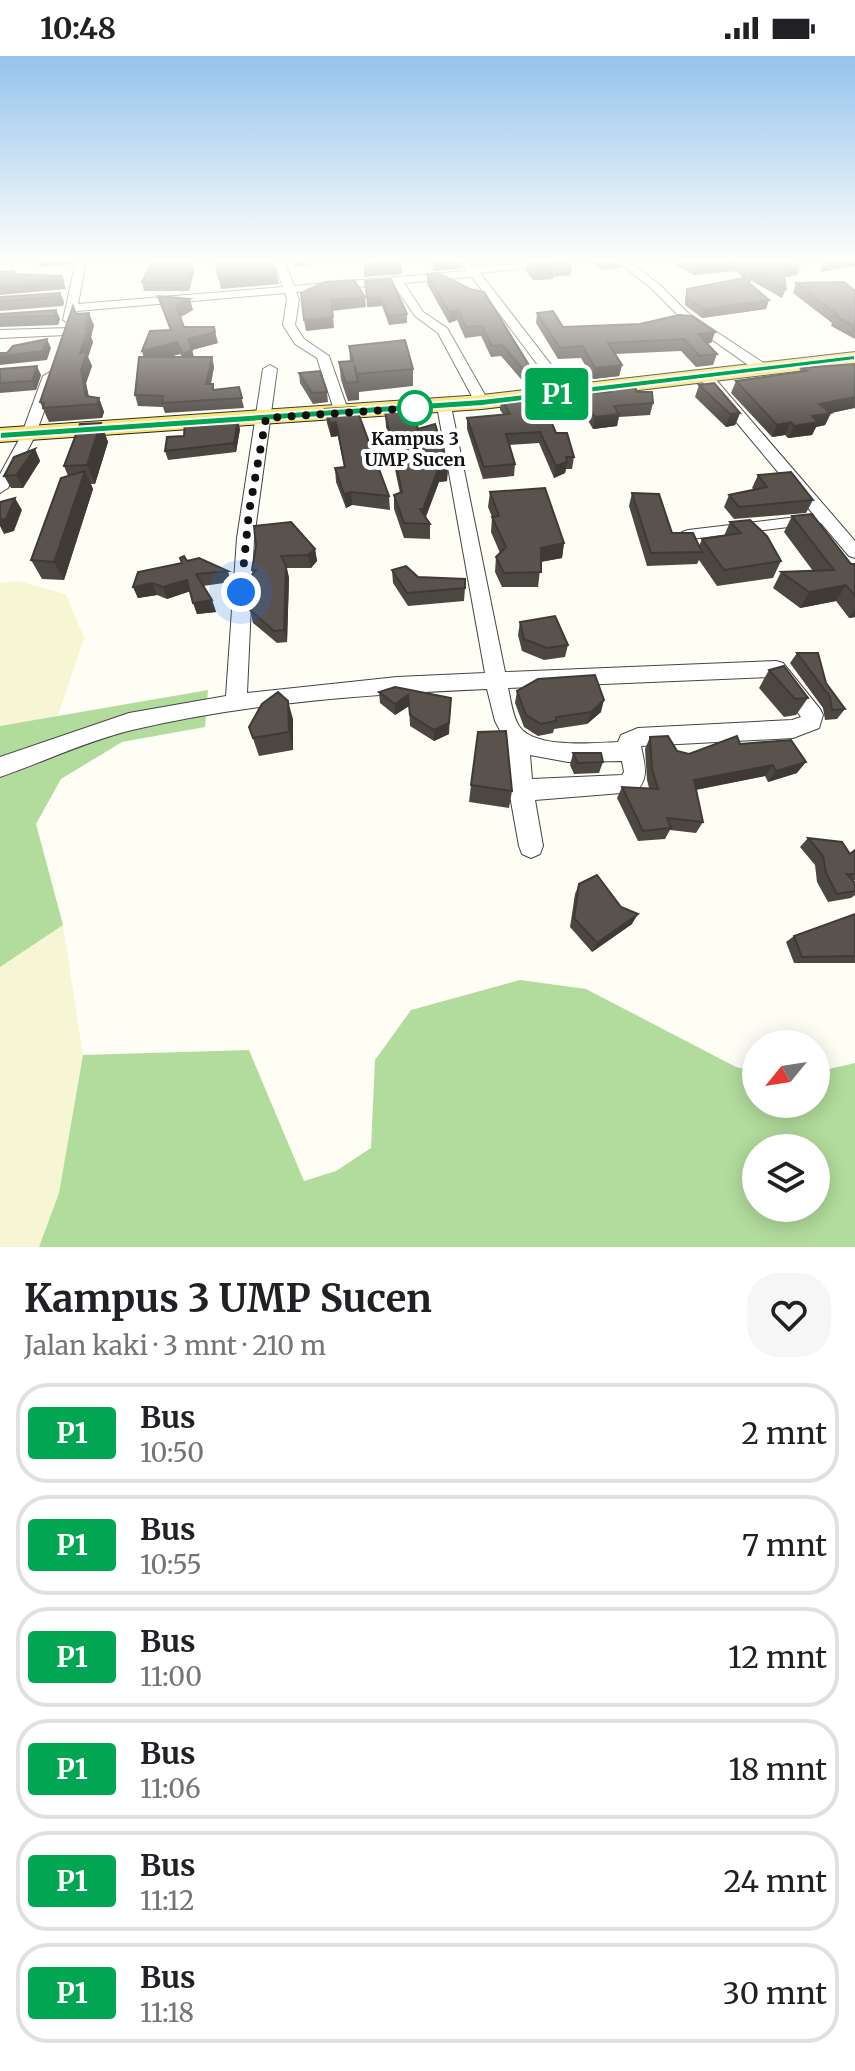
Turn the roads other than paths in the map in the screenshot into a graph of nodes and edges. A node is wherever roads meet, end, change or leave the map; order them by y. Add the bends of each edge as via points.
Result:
1 (68, 317) edge
2 (290, 317) edge
3 (423, 317) edge
4 (508, 317) edge
5 (686, 317) edge
6 (0, 334) edge
7 (855, 358) edge
8 (40, 369) edge
9 (270, 369) dead end
10 (763, 369) junction
11 (706, 377) junction
12 (566, 393) junction
13 (482, 402) junction
14 (444, 406) junction
15 (342, 413) junction
16 (266, 418) junction
17 (0, 435) edge
18 (28, 436) junction
19 (0, 488) edge
20 (826, 519) junction
21 (688, 536) edge
22 (855, 552) edge
23 (496, 680) junction
24 (236, 703) junction
25 (517, 739) junction
26 (629, 752) junction
27 (0, 767) edge
28 (521, 790) junction
29 (531, 846) dead end

1 - 6 street via 64,337
2 - 15 street via 289,325 299,341 323,356
3 - 13 street via 443,331
4 - 12 street
5 - 10 street
7 - 10 main road
8 - 18 street via 53,367
9 - 16 street
10 - 11 main road
11 - 12 main road
11 - 20 street
12 - 13 main road
13 - 14 main road
14 - 15 main road
14 - 23 street
15 - 16 main road
16 - 18 main road
16 - 24 street via 249,512
17 - 18 main road
18 - 19 street
20 - 21 street
20 - 22 street
23 - 24 street
23 - 25 street
23 - 26 street via 776,669 812,715 811,722 793,729 638,737 629,742
24 - 27 street via 129,722
25 - 26 street via 530,748
25 - 28 street
26 - 28 street via 635,772 626,785
28 - 29 street

